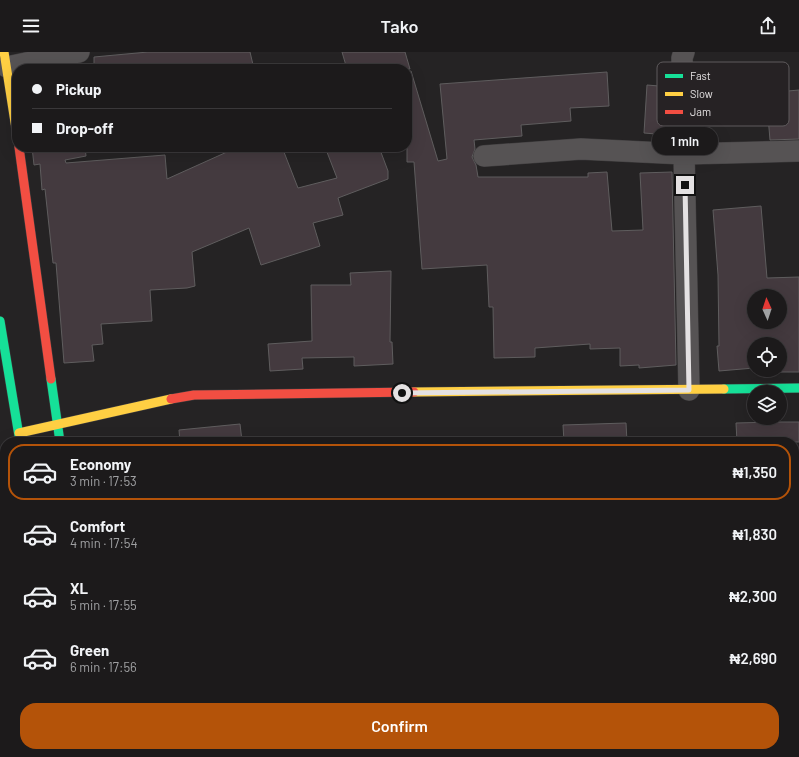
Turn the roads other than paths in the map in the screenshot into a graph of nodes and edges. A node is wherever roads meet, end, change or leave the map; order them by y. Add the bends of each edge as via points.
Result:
1 (79, 52) edge
2 (684, 52) edge
3 (6, 60) edge
4 (682, 62) edge
5 (12, 101) edge
6 (683, 126) edge
7 (799, 151) edge
8 (20, 152) edge
9 (684, 154) junction
10 (484, 156) dead end
11 (0, 321) edge
12 (799, 388) edge
13 (689, 390) junction
14 (57, 423) junction
15 (19, 437) edge
16 (22, 437) edge
17 (59, 437) edge

1 - 3 street
2 - 4 street
3 - 5 street
6 - 9 street
7 - 9 street
8 - 14 street
9 - 10 street via 581,149
9 - 13 street
11 - 15 street
12 - 13 street
13 - 14 street via 194,395
14 - 16 street
14 - 17 street

